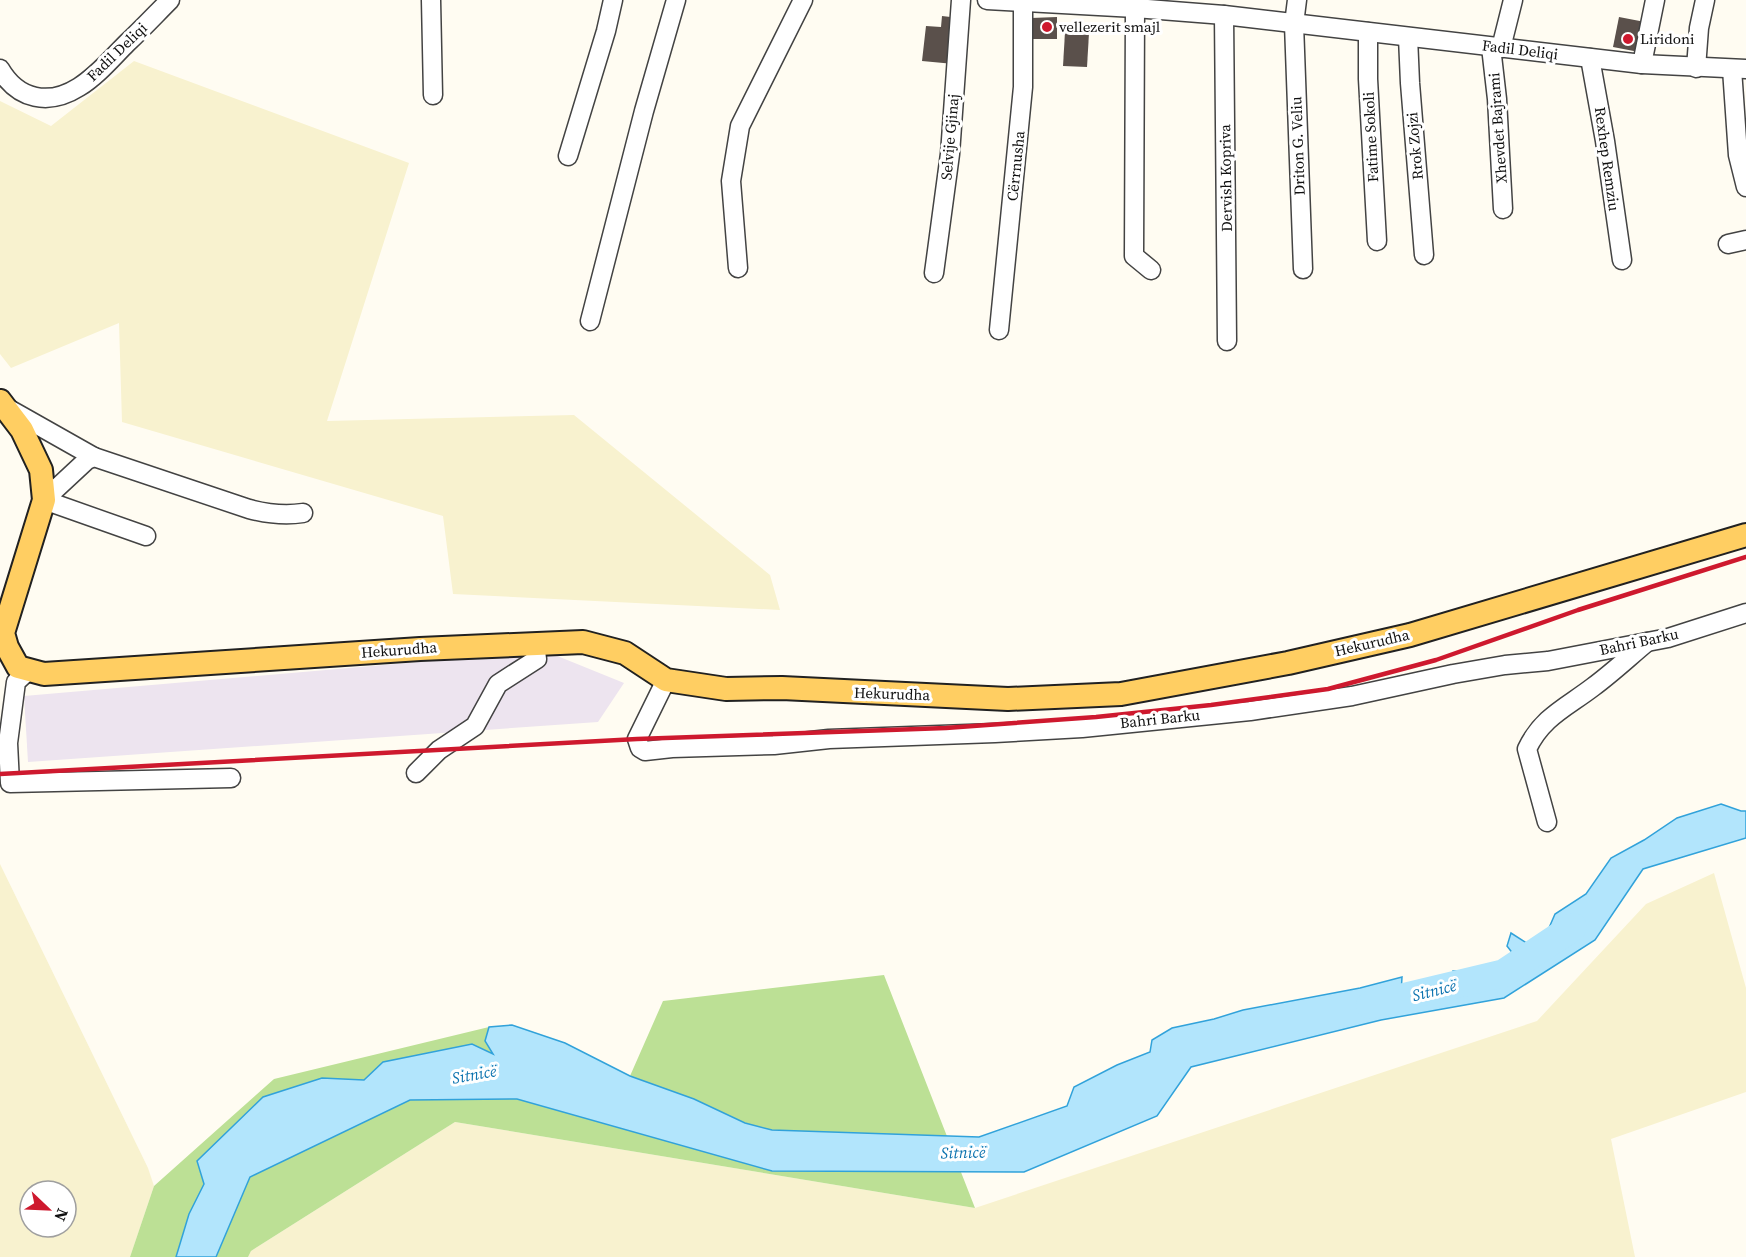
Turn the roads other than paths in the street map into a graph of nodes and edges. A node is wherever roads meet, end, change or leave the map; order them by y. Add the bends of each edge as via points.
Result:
1 (170, 0) edge
2 (431, 0) edge
3 (613, 0) edge
4 (676, 0) edge
5 (803, 0) edge
6 (961, 0) edge
7 (987, 0) edge
8 (1297, 0) edge
9 (1513, 0) edge
10 (1655, 0) edge
11 (1705, 0) edge
12 (1023, 2) junction
13 (1178, 6) edge
14 (1135, 8) junction
15 (1224, 15) junction
16 (1294, 24) junction
17 (1368, 32) junction
18 (1408, 37) junction
19 (1496, 47) junction
20 (1590, 58) junction
21 (1642, 64) junction
22 (1696, 68) junction
23 (0, 69) edge
24 (1739, 69) edge
25 (433, 95) dead end
26 (568, 156) dead end
27 (1746, 187) edge
28 (1503, 209) dead end
29 (1377, 241) dead end
30 (1424, 255) dead end
31 (1622, 260) dead end
32 (738, 268) dead end
33 (1303, 269) dead end
34 (1152, 270) dead end
35 (934, 273) dead end
36 (590, 321) dead end
37 (999, 330) dead end
38 (1227, 341) dead end
39 (2, 404) edge
40 (94, 457) junction
41 (44, 500) junction
42 (303, 513) dead end
43 (146, 536) dead end
44 (1746, 536) edge
45 (1746, 613) edge
46 (1648, 641) junction
47 (536, 643) junction
48 (16, 666) edge
49 (666, 680) junction
50 (416, 773) dead end
51 (231, 777) dead end
52 (1547, 822) dead end

1 - 23 street, Fadil Deliqi via 104,67 64,95 40,99 20,93
2 - 25 street
3 - 26 street
4 - 36 street
5 - 32 street via 740,126 731,181
6 - 35 street, Selvije Gjinaj via 950,154
7 - 12 street, Fadil Deliqi
8 - 16 street
9 - 19 street
10 - 21 street
11 - 22 street
12 - 14 street, Fadil Deliqi
12 - 37 street, Cërrnusha via 1023,87
13 - 14 street, Fadil Deliqi
13 - 15 street, Fadil Deliqi
14 - 34 street via 1134,256
15 - 16 street, Fadil Deliqi
15 - 38 street, Dervish Kopriva
16 - 17 street, Fadil Deliqi
16 - 33 street, Driton G. Veliu
17 - 18 street, Fadil Deliqi
17 - 29 street, Fatime Sokoli
18 - 19 street, Fadil Deliqi
18 - 30 street, Rrok Zojzi
19 - 20 street, Fadil Deliqi
19 - 28 street, Xhevdet Bajrami
20 - 21 street, Fadil Deliqi
20 - 31 street, Rexhep Remziu
21 - 22 street, Fadil Deliqi
22 - 24 street, Fadil Deliqi
24 - 27 street via 1738,155
39 - 40 street
39 - 41 main road via 22,429 41,470
40 - 41 street
40 - 42 street via 249,509 268,514
41 - 43 street
41 - 48 main road via 3,633
44 - 49 main road, Hekurudha via 1410,634 1288,663 1121,694 1008,699 726,689
45 - 46 street, Bahri Barku
46 - 49 street, Bahri Barku via 1250,711 1082,728 645,751 638,739
46 - 52 street via 1546,720 1533,737 1527,749
47 - 48 main road, Hekurudha via 45,674
47 - 49 main road, Hekurudha via 582,642 625,653
47 - 50 street via 537,659 498,684 475,726 439,750
48 - 51 street via 8,742 10,783

